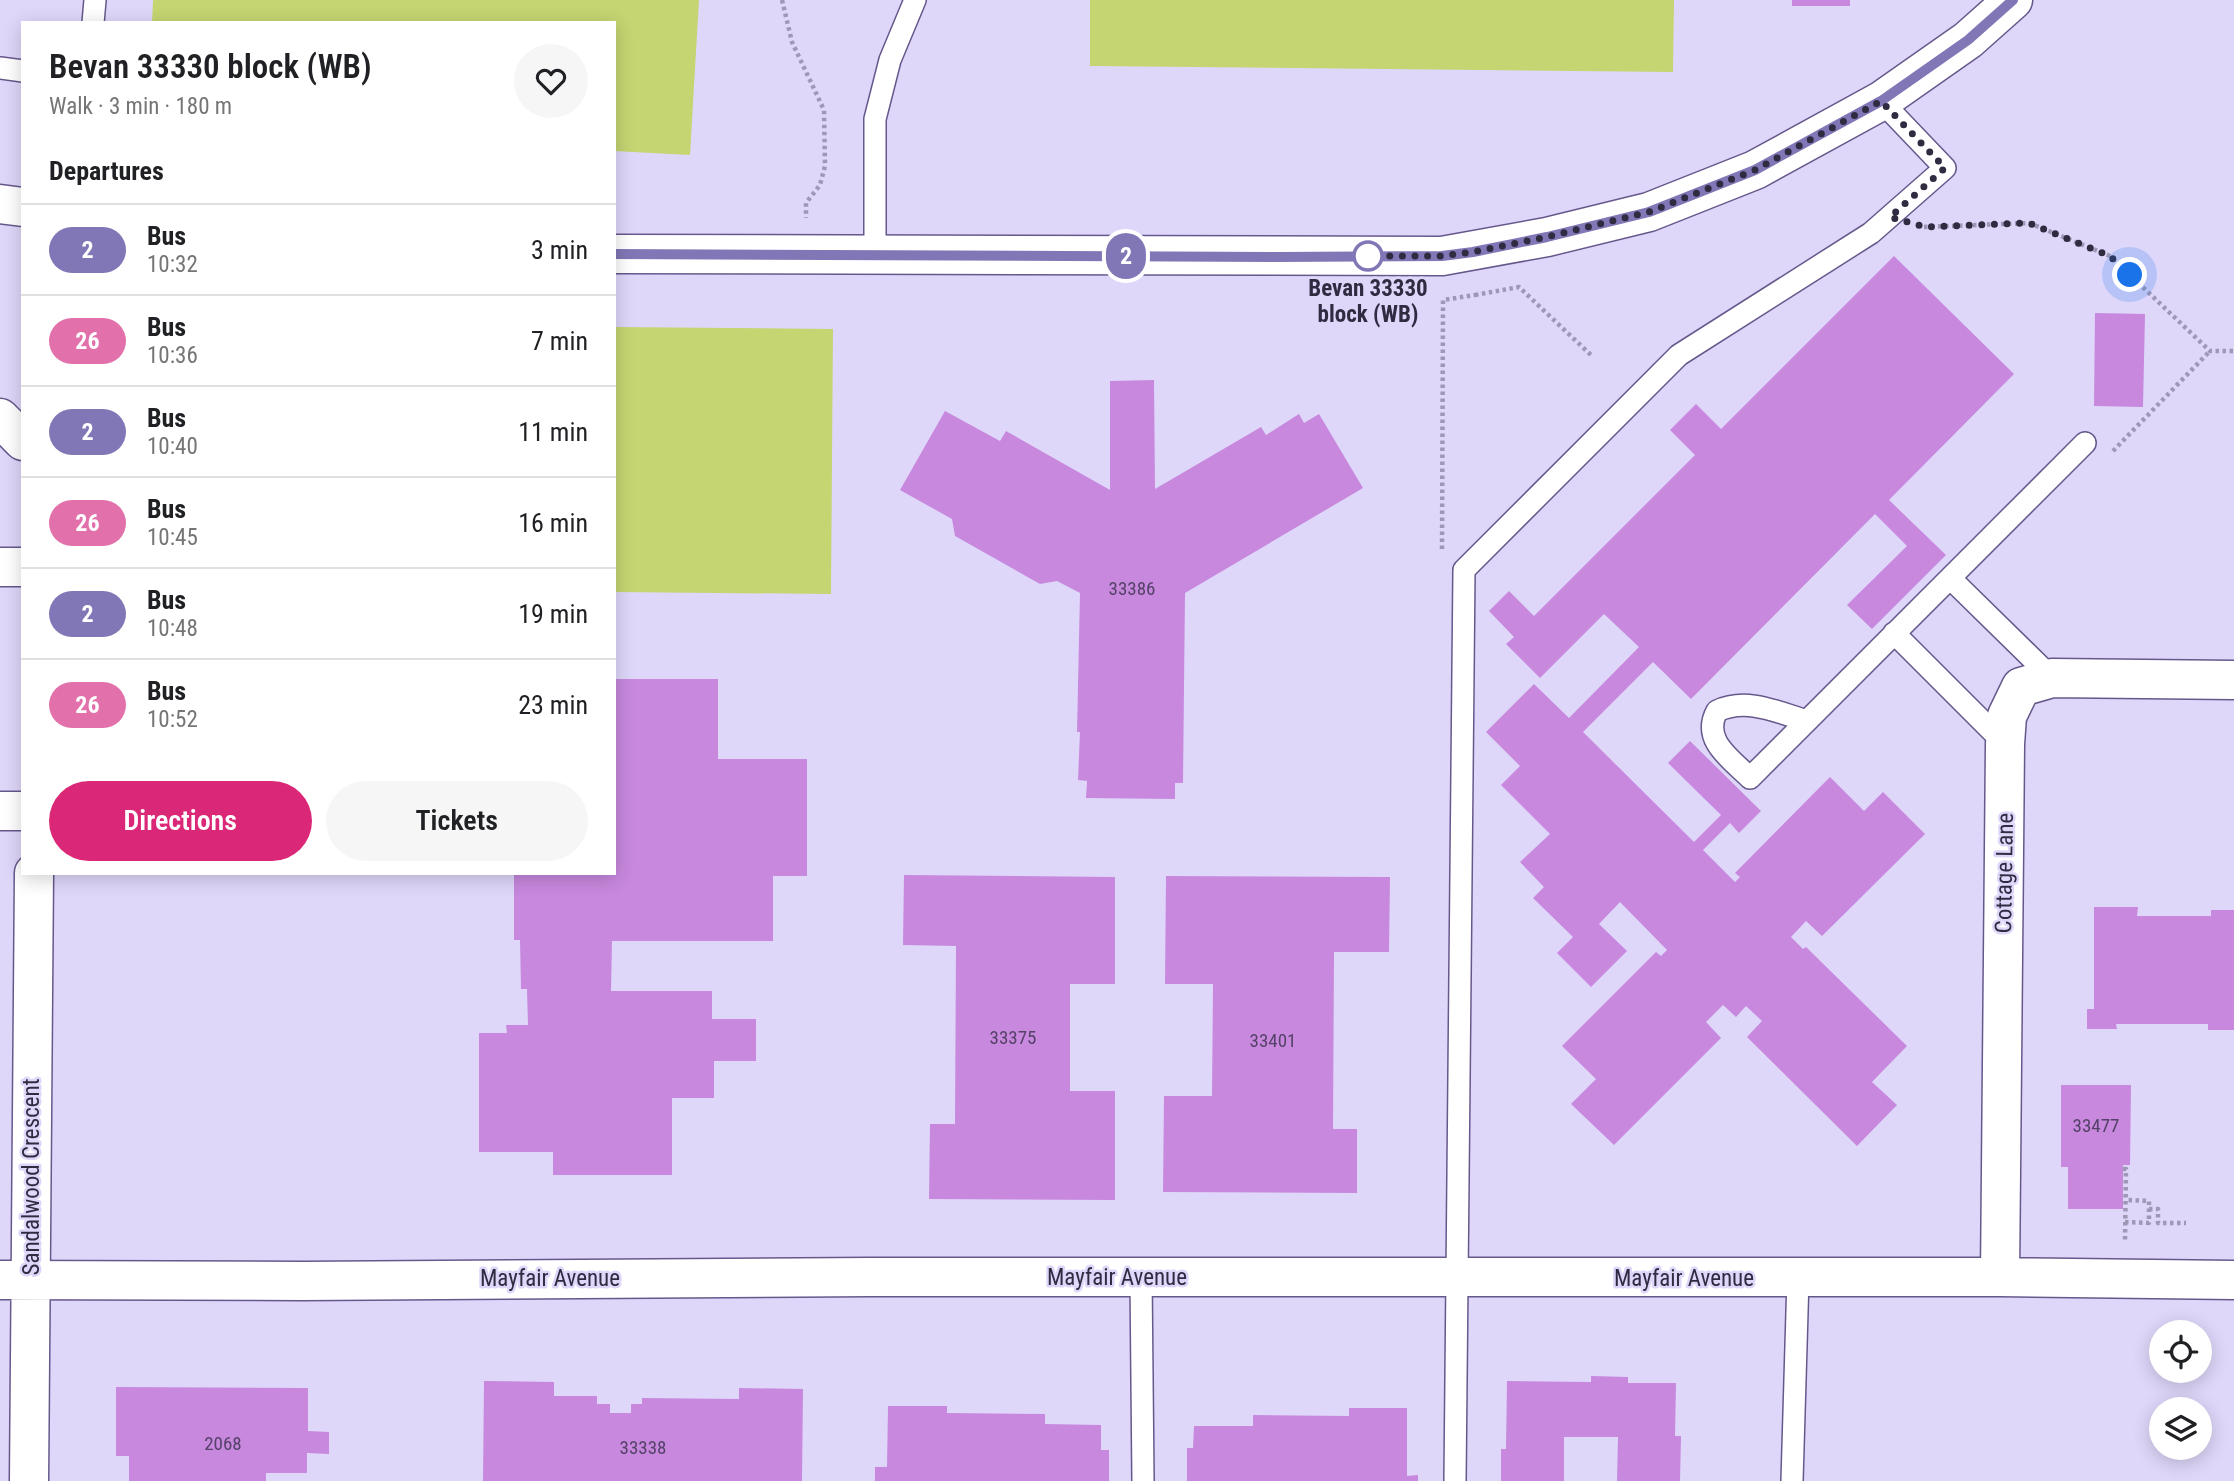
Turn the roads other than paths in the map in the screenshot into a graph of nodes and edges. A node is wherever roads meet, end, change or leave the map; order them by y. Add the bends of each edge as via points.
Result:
1 (95, 0) edge
2 (915, 0) edge
3 (2013, 0) edge
4 (93, 21) edge
5 (0, 68) edge
6 (21, 71) edge
7 (1881, 101) junction
8 (0, 204) edge
9 (21, 207) edge
10 (616, 254) edge
11 (875, 255) junction
12 (0, 418) edge
13 (21, 439) edge
14 (2085, 443) road end
15 (0, 567) edge
16 (21, 567) edge
17 (1951, 579) junction
18 (1894, 634) junction
19 (2052, 678) junction
20 (2234, 680) edge
21 (1807, 721) dead end
22 (2004, 744) junction
23 (0, 811) edge
24 (21, 811) edge
25 (34, 875) edge
26 (2000, 1277) junction
27 (1141, 1278) junction
28 (1798, 1278) junction
29 (1456, 1279) junction
30 (15, 1280) edge
31 (2234, 1280) edge
32 (29, 1481) edge
33 (1143, 1481) edge
34 (1455, 1481) edge
35 (1792, 1481) edge

1 - 4 lane
2 - 11 lane via 890,60 875,119
3 - 7 street via 1968,40
5 - 6 lane
7 - 11 street via 1755,170 1649,212 1473,252 1442,256
7 - 29 lane via 1945,168 1871,233 1678,355 1464,570
8 - 9 street
10 - 11 street
12 - 13 street
14 - 17 lane
15 - 16 street
17 - 18 lane
17 - 19 lane
18 - 21 lane
18 - 22 lane
19 - 20 street, Cottage Lane
19 - 22 street, Cottage Lane via 2021,687 2007,716
22 - 26 street, Cottage Lane
23 - 24 street
25 - 30 street, Sandalwood Crescent
26 - 28 street, Mayfair Avenue
26 - 31 street, Mayfair Avenue
27 - 29 street, Mayfair Avenue
27 - 30 street, Mayfair Avenue
27 - 33 lane
28 - 29 street, Mayfair Avenue
28 - 35 lane
29 - 34 lane
30 - 32 street, Sandalwood Crescent

